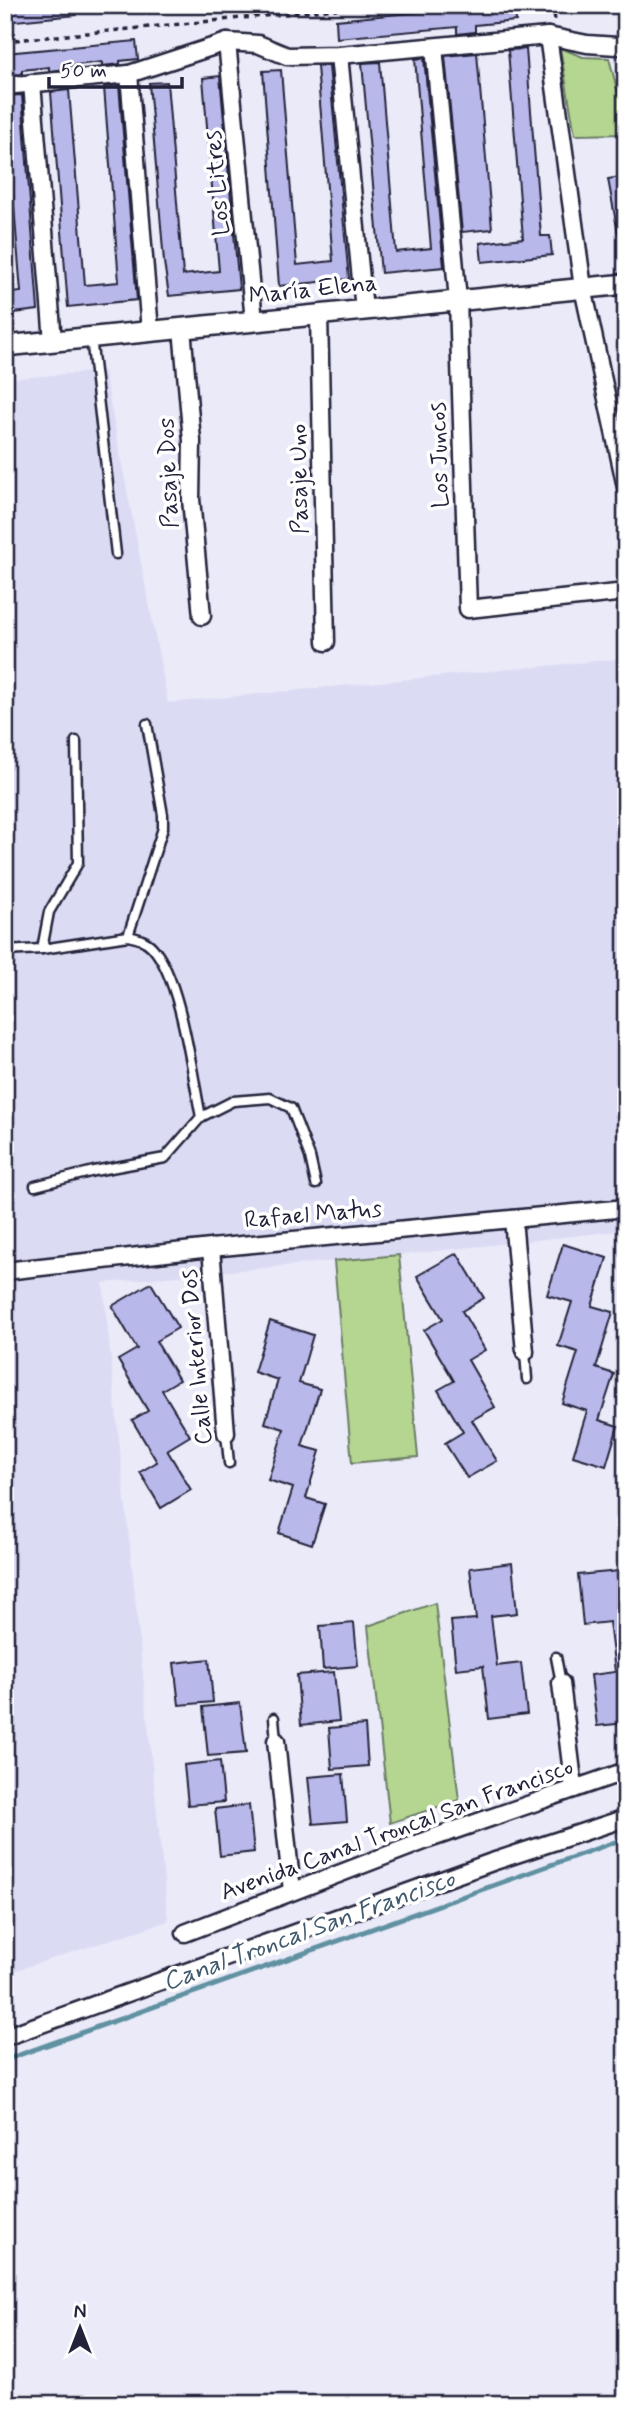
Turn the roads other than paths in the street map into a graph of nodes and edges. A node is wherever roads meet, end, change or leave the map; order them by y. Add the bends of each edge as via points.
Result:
1 (548, 36) junction
2 (227, 41) junction
3 (626, 44) edge
4 (434, 47) junction
5 (339, 55) junction
6 (129, 74) junction
7 (32, 83) junction
8 (5, 86) edge
9 (626, 284) edge
10 (583, 288) junction
11 (458, 300) junction
12 (363, 310) junction
13 (319, 314) junction
14 (254, 321) junction
15 (182, 328) junction
16 (150, 331) junction
17 (91, 337) junction
18 (53, 341) junction
19 (5, 346) edge
20 (619, 423) edge
21 (625, 482) edge
22 (116, 554) dead end
23 (626, 592) edge
24 (202, 615) dead end
25 (326, 642) dead end
26 (148, 724) dead end
27 (76, 741) dead end
28 (128, 936) junction
29 (43, 949) junction
30 (5, 951) edge
31 (201, 1117) junction
32 (316, 1184) dead end
33 (35, 1186) dead end
34 (626, 1208) edge
35 (513, 1219) junction
36 (211, 1248) junction
37 (5, 1271) edge
38 (525, 1352) joint
39 (527, 1379) dead end
40 (226, 1433) joint
41 (229, 1463) dead end
42 (556, 1657) dead end
43 (561, 1683) joint
44 (274, 1718) dead end
45 (276, 1741) joint
46 (626, 1771) edge
47 (574, 1789) junction
48 (626, 1818) edge
49 (292, 1891) junction
50 (185, 1933) dead end
51 (5, 2037) edge

1 - 3 street via 587,44
1 - 4 street
1 - 10 street
2 - 5 street via 258,44 287,56
2 - 6 street
2 - 14 street, Los Litres
4 - 5 street
4 - 11 street, Los Juncos
5 - 12 street
6 - 7 street
6 - 16 street
7 - 8 street
7 - 18 street
9 - 10 street, María Elena
10 - 11 street, María Elena
10 - 20 street
11 - 12 street, María Elena
11 - 23 street, Los Juncos via 468,609
12 - 13 street, María Elena
13 - 14 street, María Elena
13 - 25 street, Pasaje Uno
14 - 15 street, María Elena
15 - 16 street, María Elena
15 - 24 street, Pasaje Dos
16 - 17 street, María Elena
17 - 18 street, María Elena
17 - 22 lane
18 - 19 street, María Elena
20 - 21 street
26 - 28 lane via 163,828
27 - 29 lane via 78,863 49,912
28 - 29 lane
28 - 31 lane via 151,945 161,959 182,1017
29 - 30 lane
31 - 32 lane via 233,1101 270,1098 291,1108
31 - 33 lane via 165,1158
34 - 35 street, Rafael Matus
35 - 36 street, Rafael Matus
35 - 38 street
36 - 37 street, Rafael Matus
36 - 40 street, Calle Interior Dos
38 - 39 lane
40 - 41 lane, Calle Interior Dos
42 - 43 lane
43 - 47 street
44 - 45 lane
45 - 49 street
46 - 47 street, Avenida Canal Troncal San Francisco
47 - 49 street, Avenida Canal Troncal San Francisco
48 - 51 street
49 - 50 street, Avenida Canal Troncal San Francisco

